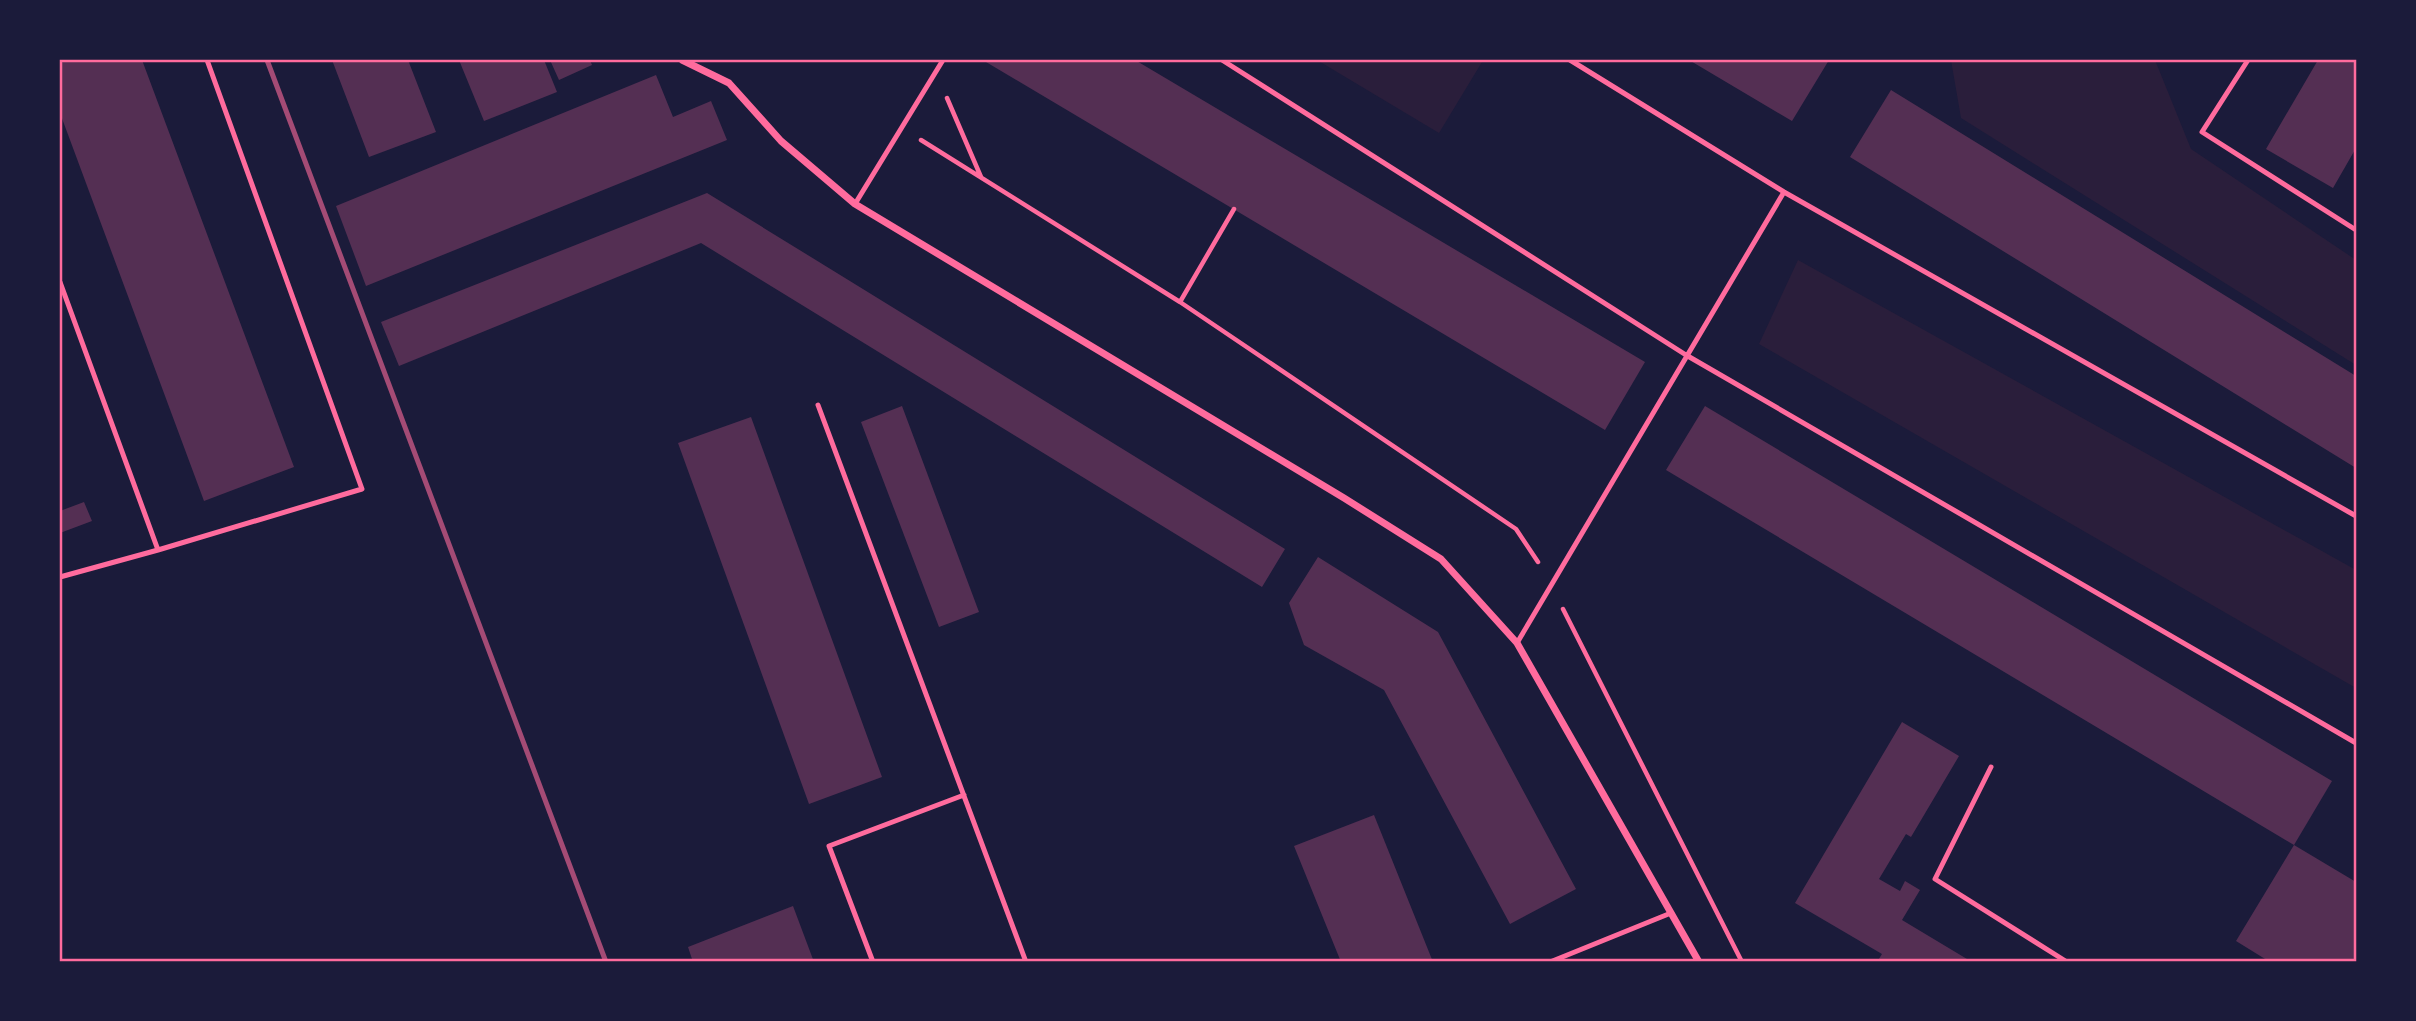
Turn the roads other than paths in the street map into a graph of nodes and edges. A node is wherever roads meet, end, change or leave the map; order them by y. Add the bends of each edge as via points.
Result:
1 (207, 60) edge
2 (682, 60) edge
3 (943, 60) edge
4 (1222, 60) edge
5 (1570, 60) edge
6 (2248, 60) edge
7 (1784, 192) junction
8 (855, 204) junction
9 (2357, 230) edge
10 (60, 282) edge
11 (1686, 355) junction
12 (818, 405) dead end
13 (2357, 516) edge
14 (158, 550) junction
15 (60, 578) edge
16 (1517, 643) junction
17 (2357, 743) edge
18 (1991, 767) dead end
19 (964, 795) junction
20 (1671, 913) junction
21 (873, 961) edge
22 (1026, 961) edge
23 (1550, 961) edge
24 (1699, 961) edge
25 (2067, 961) edge

1 - 14 lane via 362,489
2 - 8 street via 729,83 781,141
3 - 8 lane
4 - 11 lane
5 - 7 lane
6 - 9 lane via 2202,132
7 - 11 lane
7 - 13 lane
8 - 16 street via 1441,559
10 - 14 lane
11 - 16 lane
11 - 17 lane
12 - 19 lane
14 - 15 lane
16 - 20 street
18 - 25 lane via 1935,879
19 - 21 lane via 830,846
19 - 22 lane
20 - 23 lane
20 - 24 street

